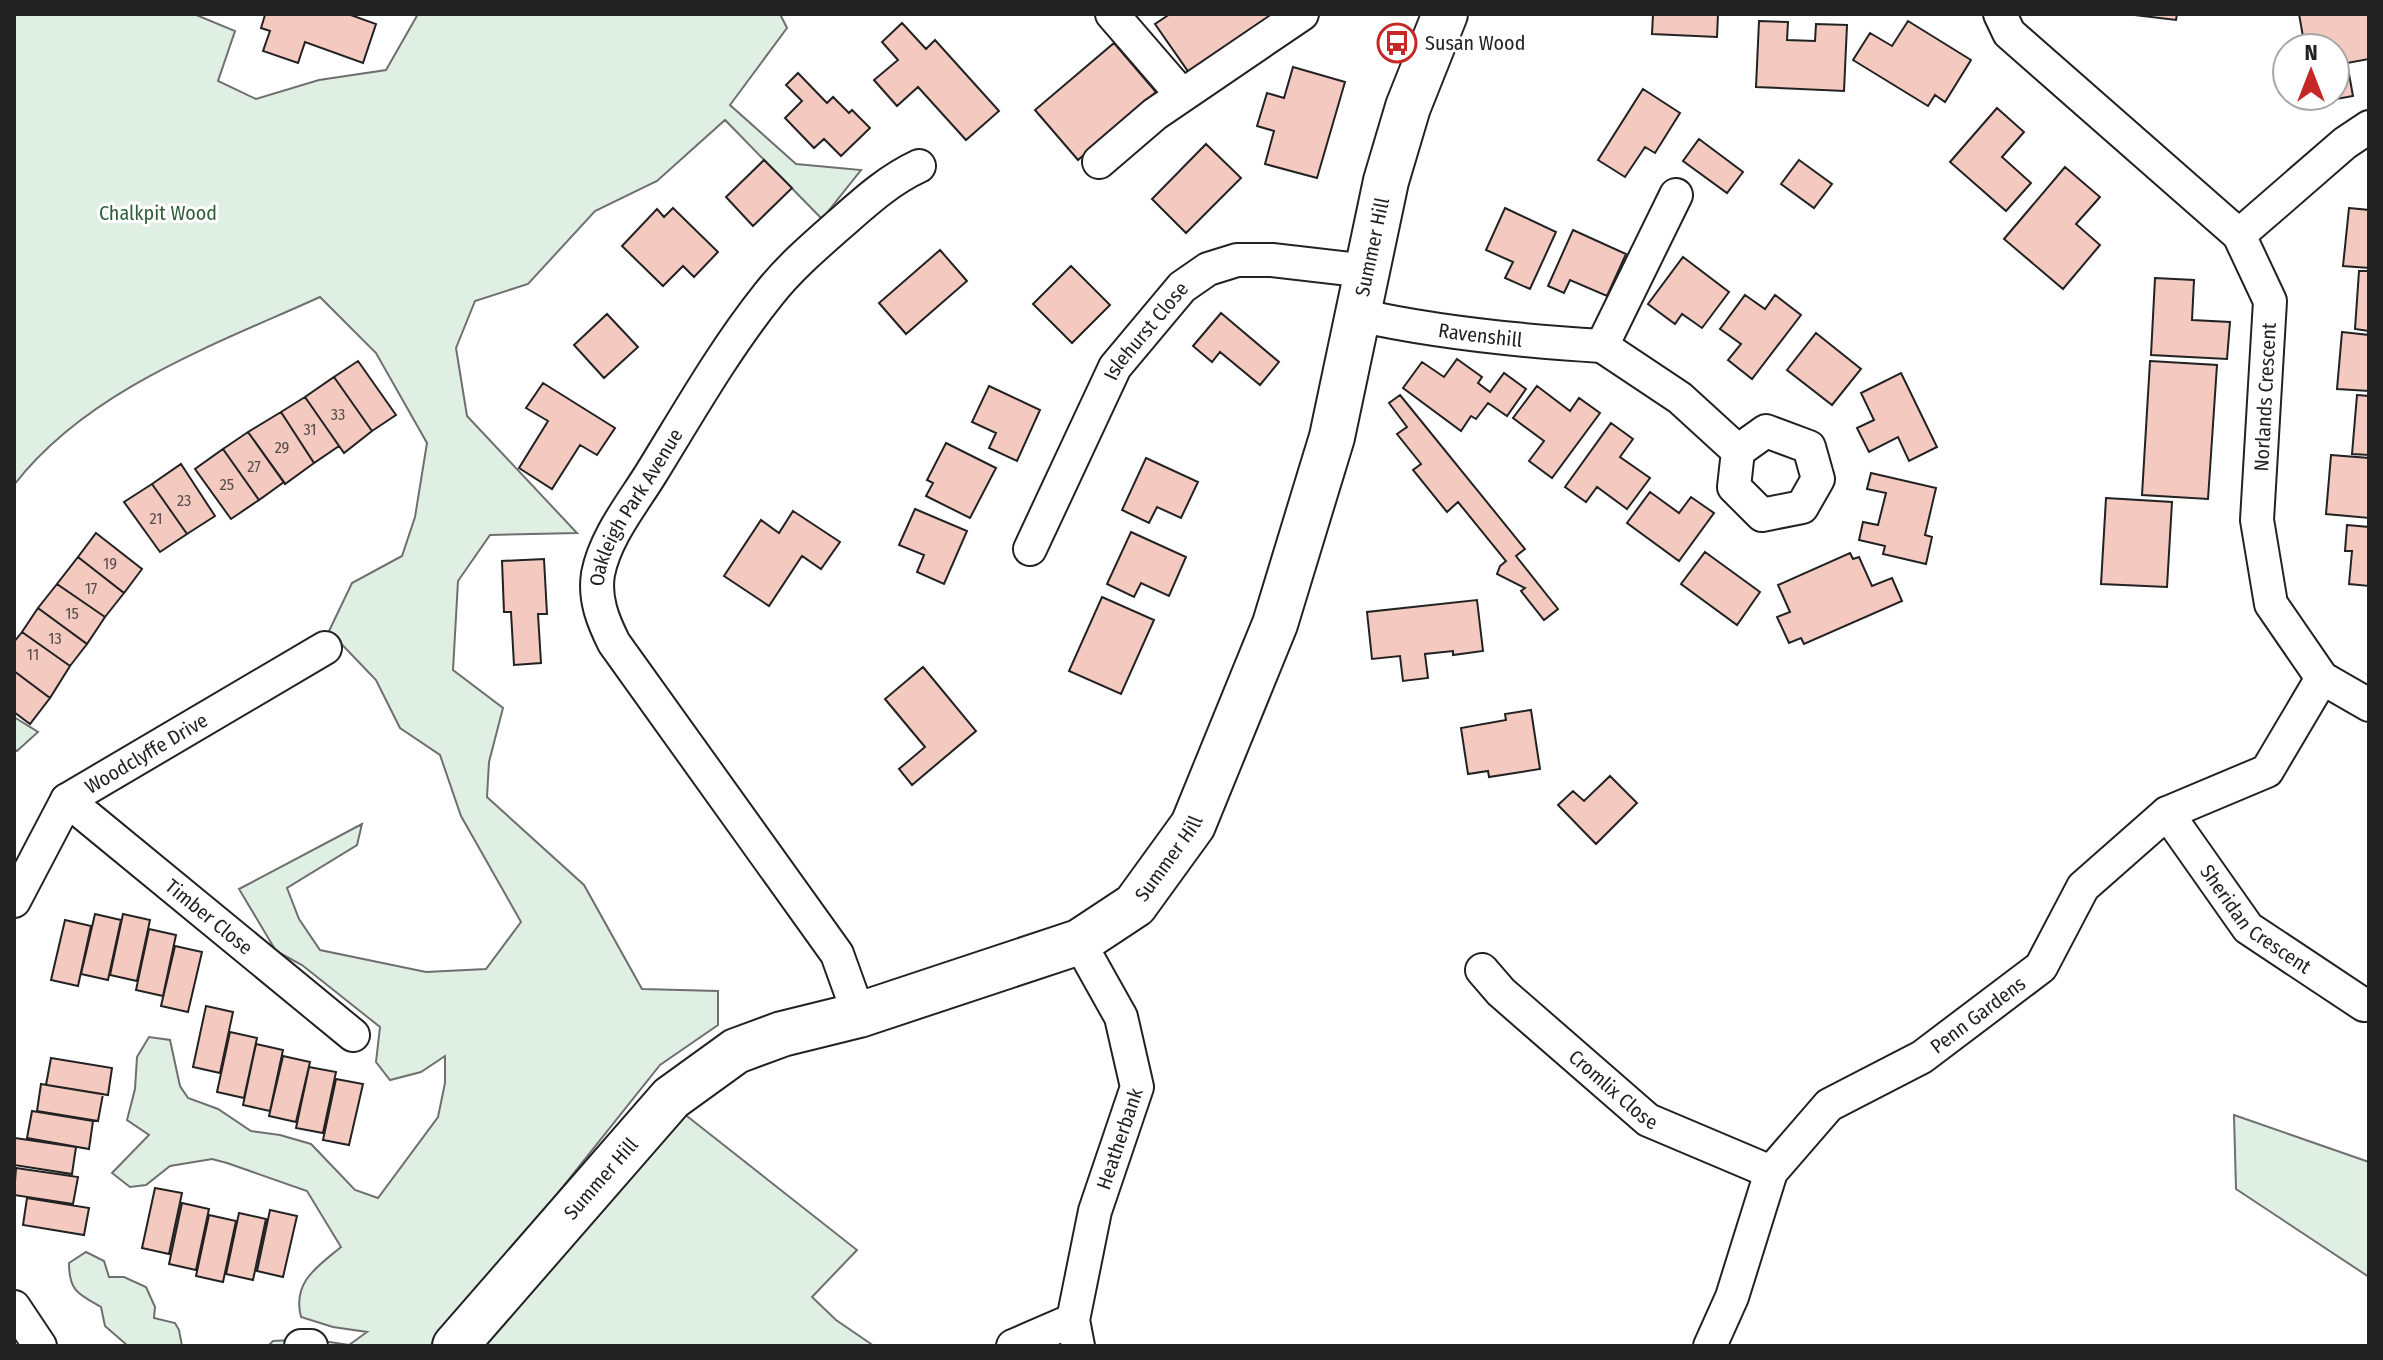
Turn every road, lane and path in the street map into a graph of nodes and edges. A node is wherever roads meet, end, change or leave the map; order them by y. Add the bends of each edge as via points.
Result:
1 (1112, 14) edge
2 (1302, 14) edge
3 (1445, 14) edge
4 (2000, 14) edge
5 (1182, 95) junction
6 (2369, 127) edge
7 (1099, 162) dead end
8 (919, 166) dead end
9 (1676, 195) dead end
10 (2239, 235) junction
11 (1367, 271) junction
12 (1358, 315) junction
13 (1602, 346) junction
14 (1738, 451) dead end
15 (1030, 549) dead end
16 (325, 648) dead end
17 (2322, 678) junction
18 (2369, 705) edge
19 (67, 800) junction
20 (2167, 813) junction
21 (14, 901) edge
22 (1079, 942) junction
23 (1482, 970) dead end
24 (2364, 1005) dead end
25 (859, 1015) junction
26 (353, 1035) dead end
27 (1771, 1172) junction
28 (14, 1307) edge
29 (1075, 1333) edge
30 (40, 1346) edge
31 (301, 1346) edge
32 (311, 1346) edge
33 (455, 1346) edge
34 (1013, 1346) edge
35 (1710, 1346) edge

1 - 5 street
2 - 5 street
3 - 11 main road, Summer Hill via 1408,107
4 - 10 street, Norlands Crescent via 2009,33
5 - 7 street
6 - 10 street
8 - 25 street, Oakleigh Park Avenue via 868,199 769,293 617,529 598,576 601,618 614,643 837,954
9 - 13 street
10 - 17 street, Norlands Crescent via 2270,301 2257,520 2271,604
11 - 12 main road, Summer Hill
11 - 15 street, Islehurst Close via 1237,260 1208,269 1182,287 1115,367
12 - 13 street, Ravenshill via 1410,327
12 - 22 main road, Summer Hill via 1332,437 1275,624 1193,825 1135,905
13 - 14 street via 1680,398
16 - 19 street, Woodclyffe Drive
17 - 18 street, Norlands Crescent
17 - 20 street, Penn Gardens via 2267,771
19 - 21 street, Woodclyffe Drive
19 - 26 street, Timber Close
20 - 24 street, Sheridan Crescent via 2248,928
20 - 27 street, Penn Gardens via 2083,887 2041,967 1922,1057 1829,1105
22 - 25 main road, Summer Hill
22 - 29 street, Heatherbank via 1121,1017 1137,1087 1095,1211
23 - 27 street, Cromlix Close via 1648,1120
25 - 33 main road, Summer Hill via 736,1051 671,1098
27 - 35 street, Penn Gardens via 1732,1297
28 - 30 street
29 - 34 street
31 - 32 street

